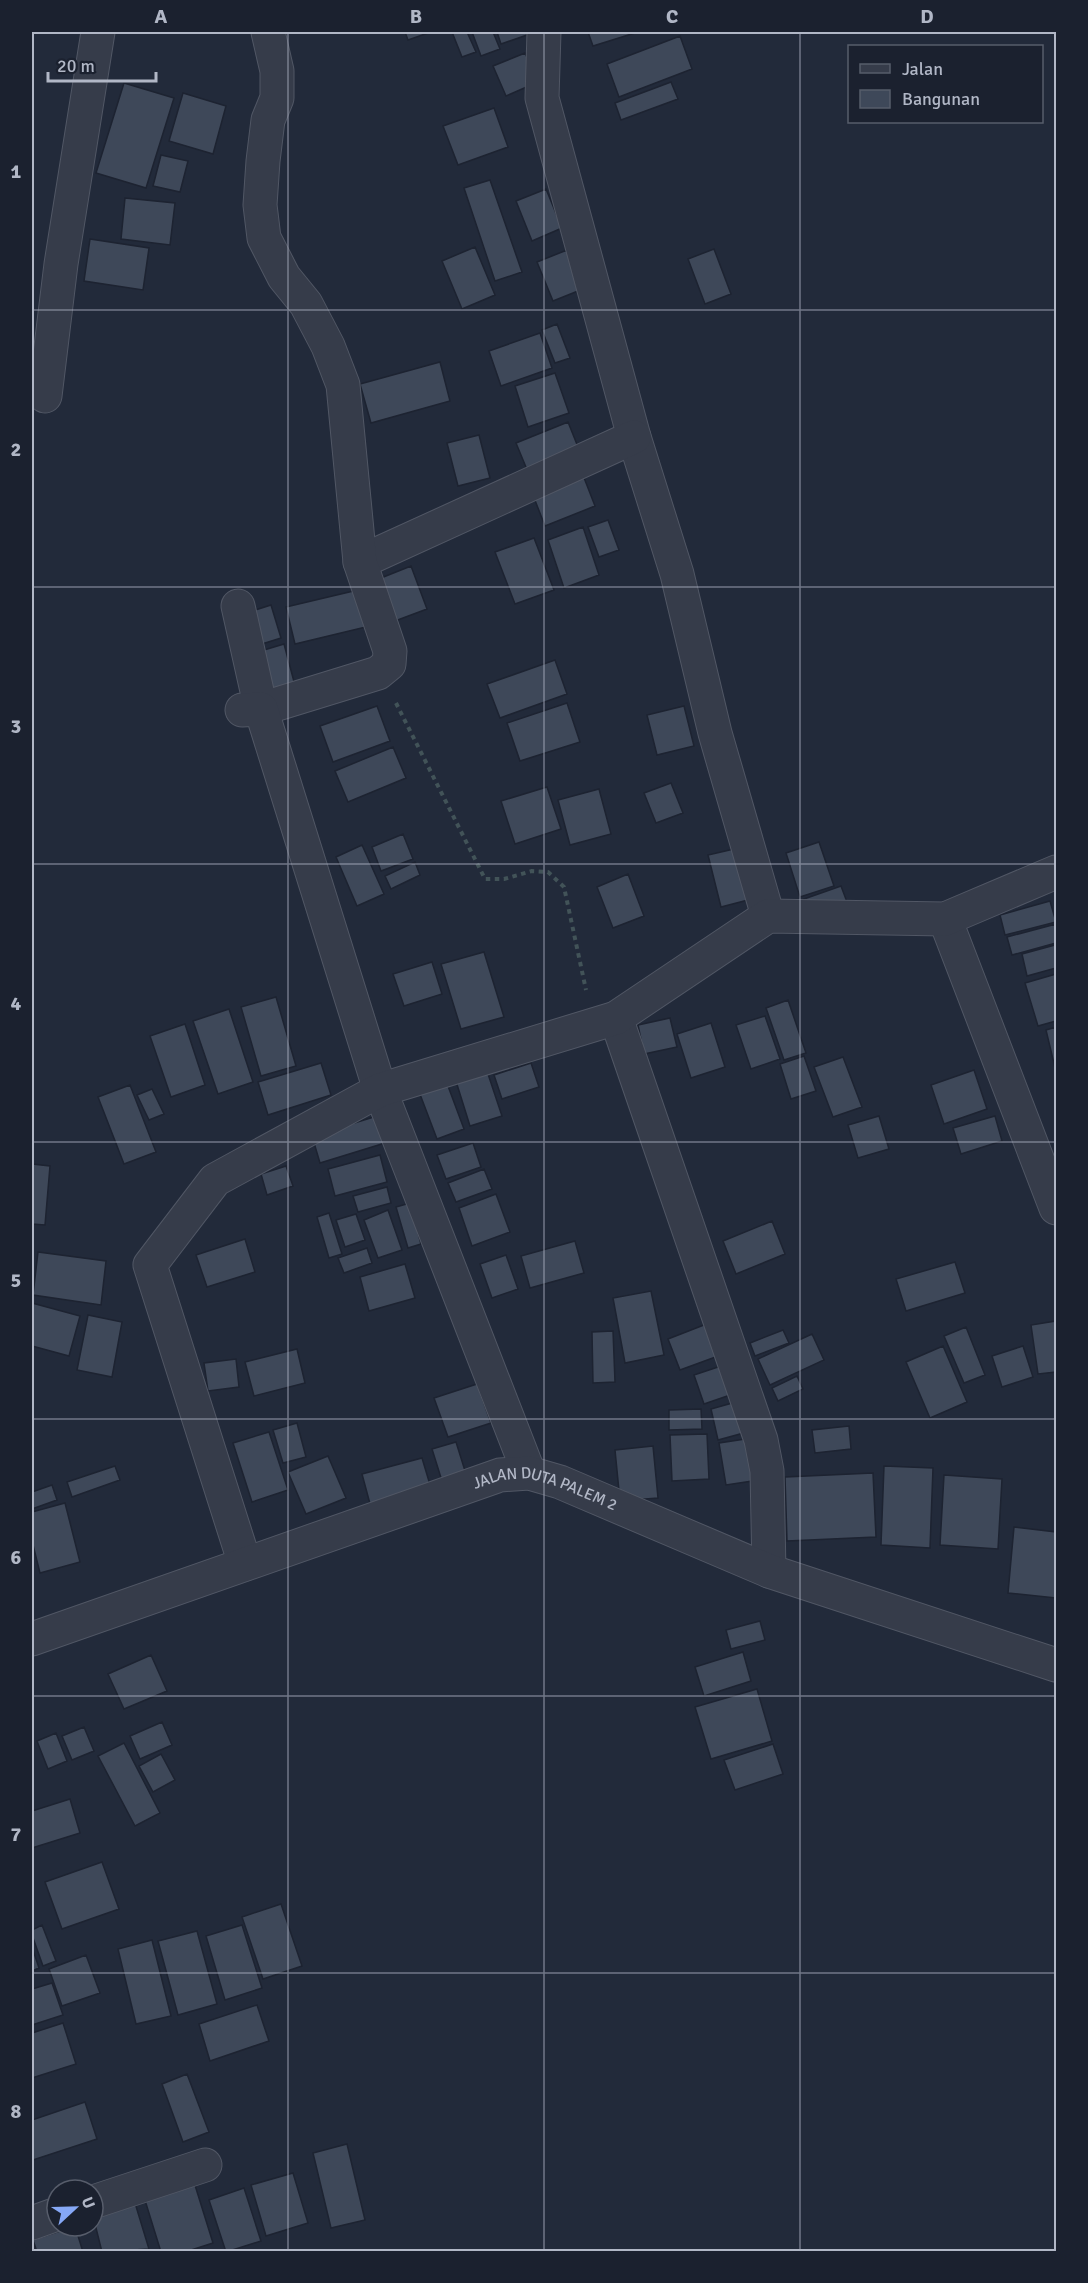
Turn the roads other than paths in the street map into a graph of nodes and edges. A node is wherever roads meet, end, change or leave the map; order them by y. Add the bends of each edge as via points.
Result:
1 (98, 32) edge
2 (268, 32) edge
3 (544, 32) edge
4 (45, 396) dead end
5 (634, 437) junction
6 (360, 562) junction
7 (238, 606) dead end
8 (252, 710) junction
9 (1056, 872) edge
10 (768, 916) junction
11 (945, 918) junction
12 (605, 1021) junction
13 (380, 1090) junction
14 (1056, 1208) edge
15 (529, 1473) junction
16 (244, 1564) junction
17 (769, 1572) junction
18 (32, 1639) edge
19 (1056, 1665) edge
20 (205, 2165) dead end
21 (105, 2198) edge

1 - 4 street via 61,264
2 - 6 street via 277,71 277,98 268,120 263,160 260,205 264,238 284,277 306,304 343,385
3 - 5 street via 542,98
5 - 6 street
5 - 10 street via 677,574 715,733
6 - 8 street via 390,651 389,664 378,673
7 - 8 street
8 - 13 street
9 - 11 street
10 - 11 street
10 - 12 street
11 - 14 street
12 - 13 street
12 - 17 street via 761,1440 767,1471
13 - 15 street
13 - 16 street via 215,1180 150,1265
15 - 16 street, JALAN DUTA PALEM 2 via 500,1475
15 - 17 street, JALAN DUTA PALEM 2 via 560,1482
16 - 18 street, JALAN DUTA PALEM 2
17 - 19 street, JALAN DUTA PALEM 2
20 - 21 street

